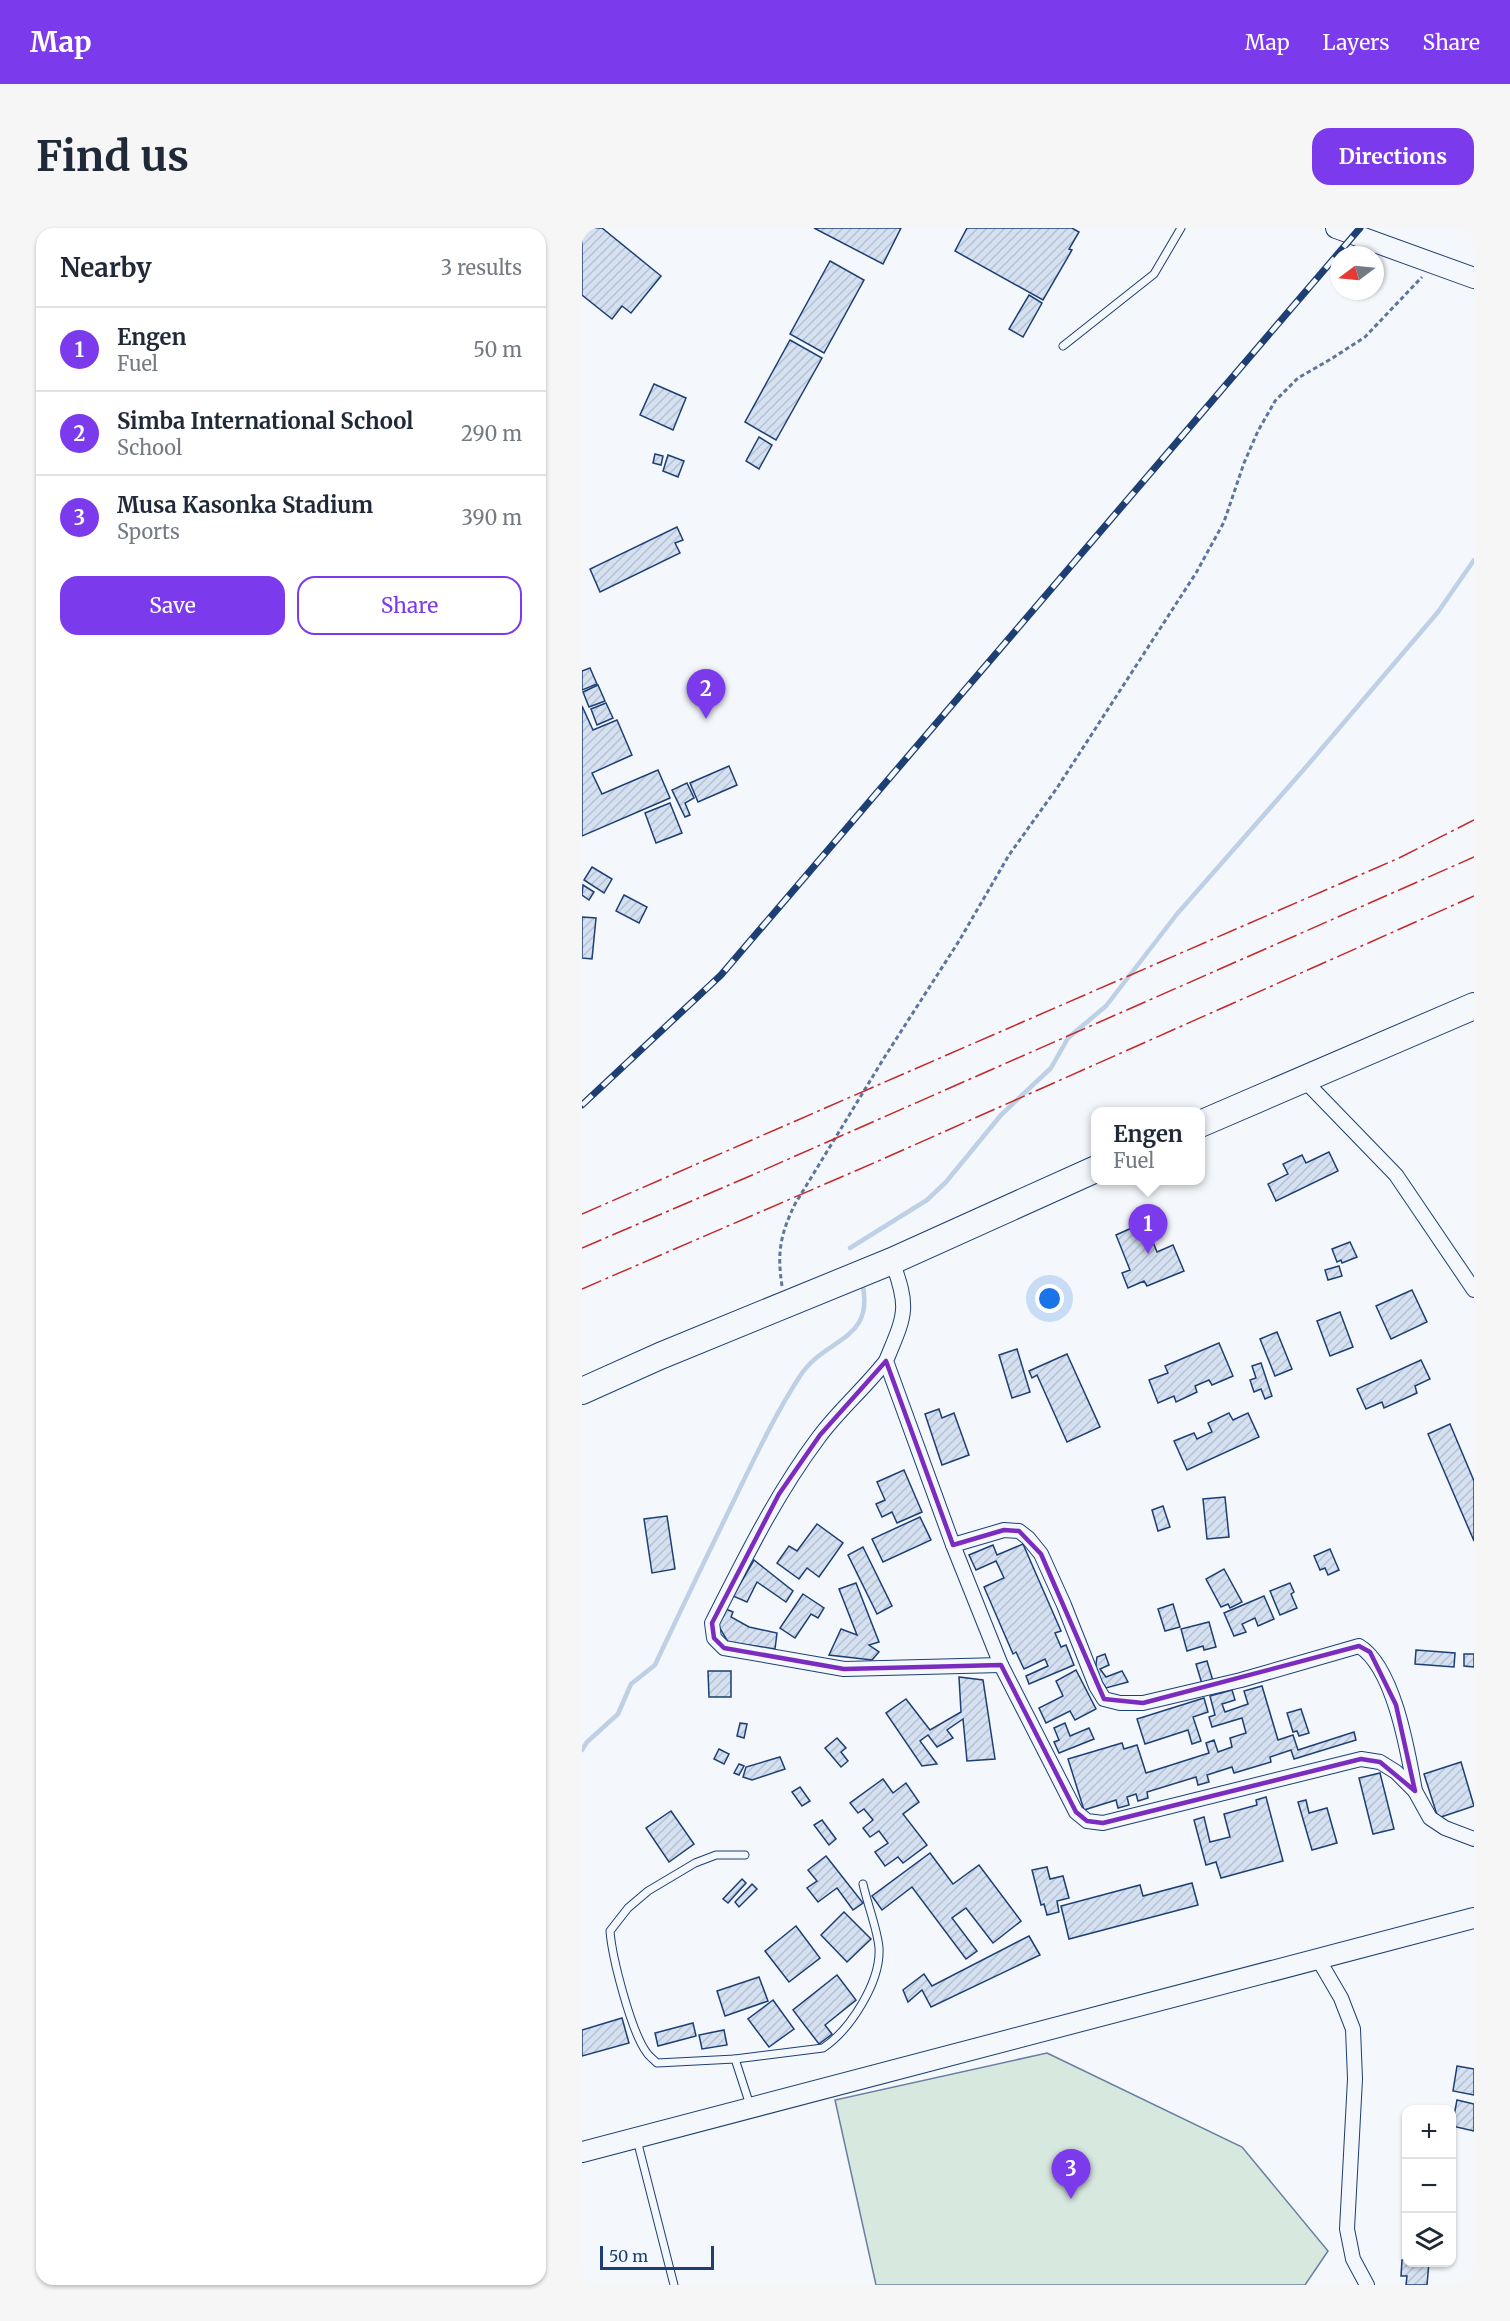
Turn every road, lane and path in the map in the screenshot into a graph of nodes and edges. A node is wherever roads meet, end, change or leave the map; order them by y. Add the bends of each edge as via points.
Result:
1 (1181, 228) edge
2 (1336, 228) edge
3 (1432, 264) junction
4 (1474, 278) edge
5 (1063, 346) dead end
6 (1474, 1006) edge
7 (1304, 1080) junction
8 (1205, 1122) edge
9 (1091, 1171) edge
10 (892, 1261) junction
11 (1474, 1290) edge
12 (785, 1306) junction
13 (886, 1361) junction
14 (582, 1391) edge
15 (953, 1545) junction
16 (1001, 1665) junction
17 (1415, 1791) junction
18 (1474, 1839) edge
19 (745, 1855) dead end
20 (863, 1884) dead end
21 (1474, 1918) edge
22 (1317, 1958) junction
23 (735, 2059) junction
24 (751, 2107) junction
25 (637, 2137) junction
26 (582, 2152) edge
27 (674, 2285) edge
28 (1367, 2285) edge

1 - 5 lane via 1154,274
2 - 3 street
3 - 4 street
3 - 12 path via 1365,337 1298,378 1275,401 1244,463 1224,522 1196,573 1009,855 795,1204 785,1226 778,1260
6 - 7 highway
7 - 8 highway
7 - 11 street via 1396,1175
9 - 10 highway
10 - 12 highway
10 - 13 street via 904,1308
12 - 14 highway
13 - 15 street
13 - 16 street via 820,1435 779,1494 712,1623 714,1638 724,1648 844,1669
15 - 16 street
15 - 17 street via 1004,1530 1019,1531 1028,1538 1041,1554 1096,1686 1104,1699 1120,1703 1143,1703 1241,1680 1359,1646 1370,1652 1396,1705
16 - 17 street via 1076,1812 1087,1821 1103,1822 1361,1760 1380,1762
17 - 18 street via 1430,1818
19 - 23 lane via 716,1855 695,1863 648,1891 610,1931 611,1952 638,2037 647,2053 657,2062
20 - 23 lane via 879,1949 865,2001 823,2048
21 - 22 street
22 - 24 street
22 - 28 street via 1341,1998 1353,2029 1355,2079 1347,2229 1353,2259
23 - 24 lane
24 - 25 street
25 - 26 street
25 - 27 lane

